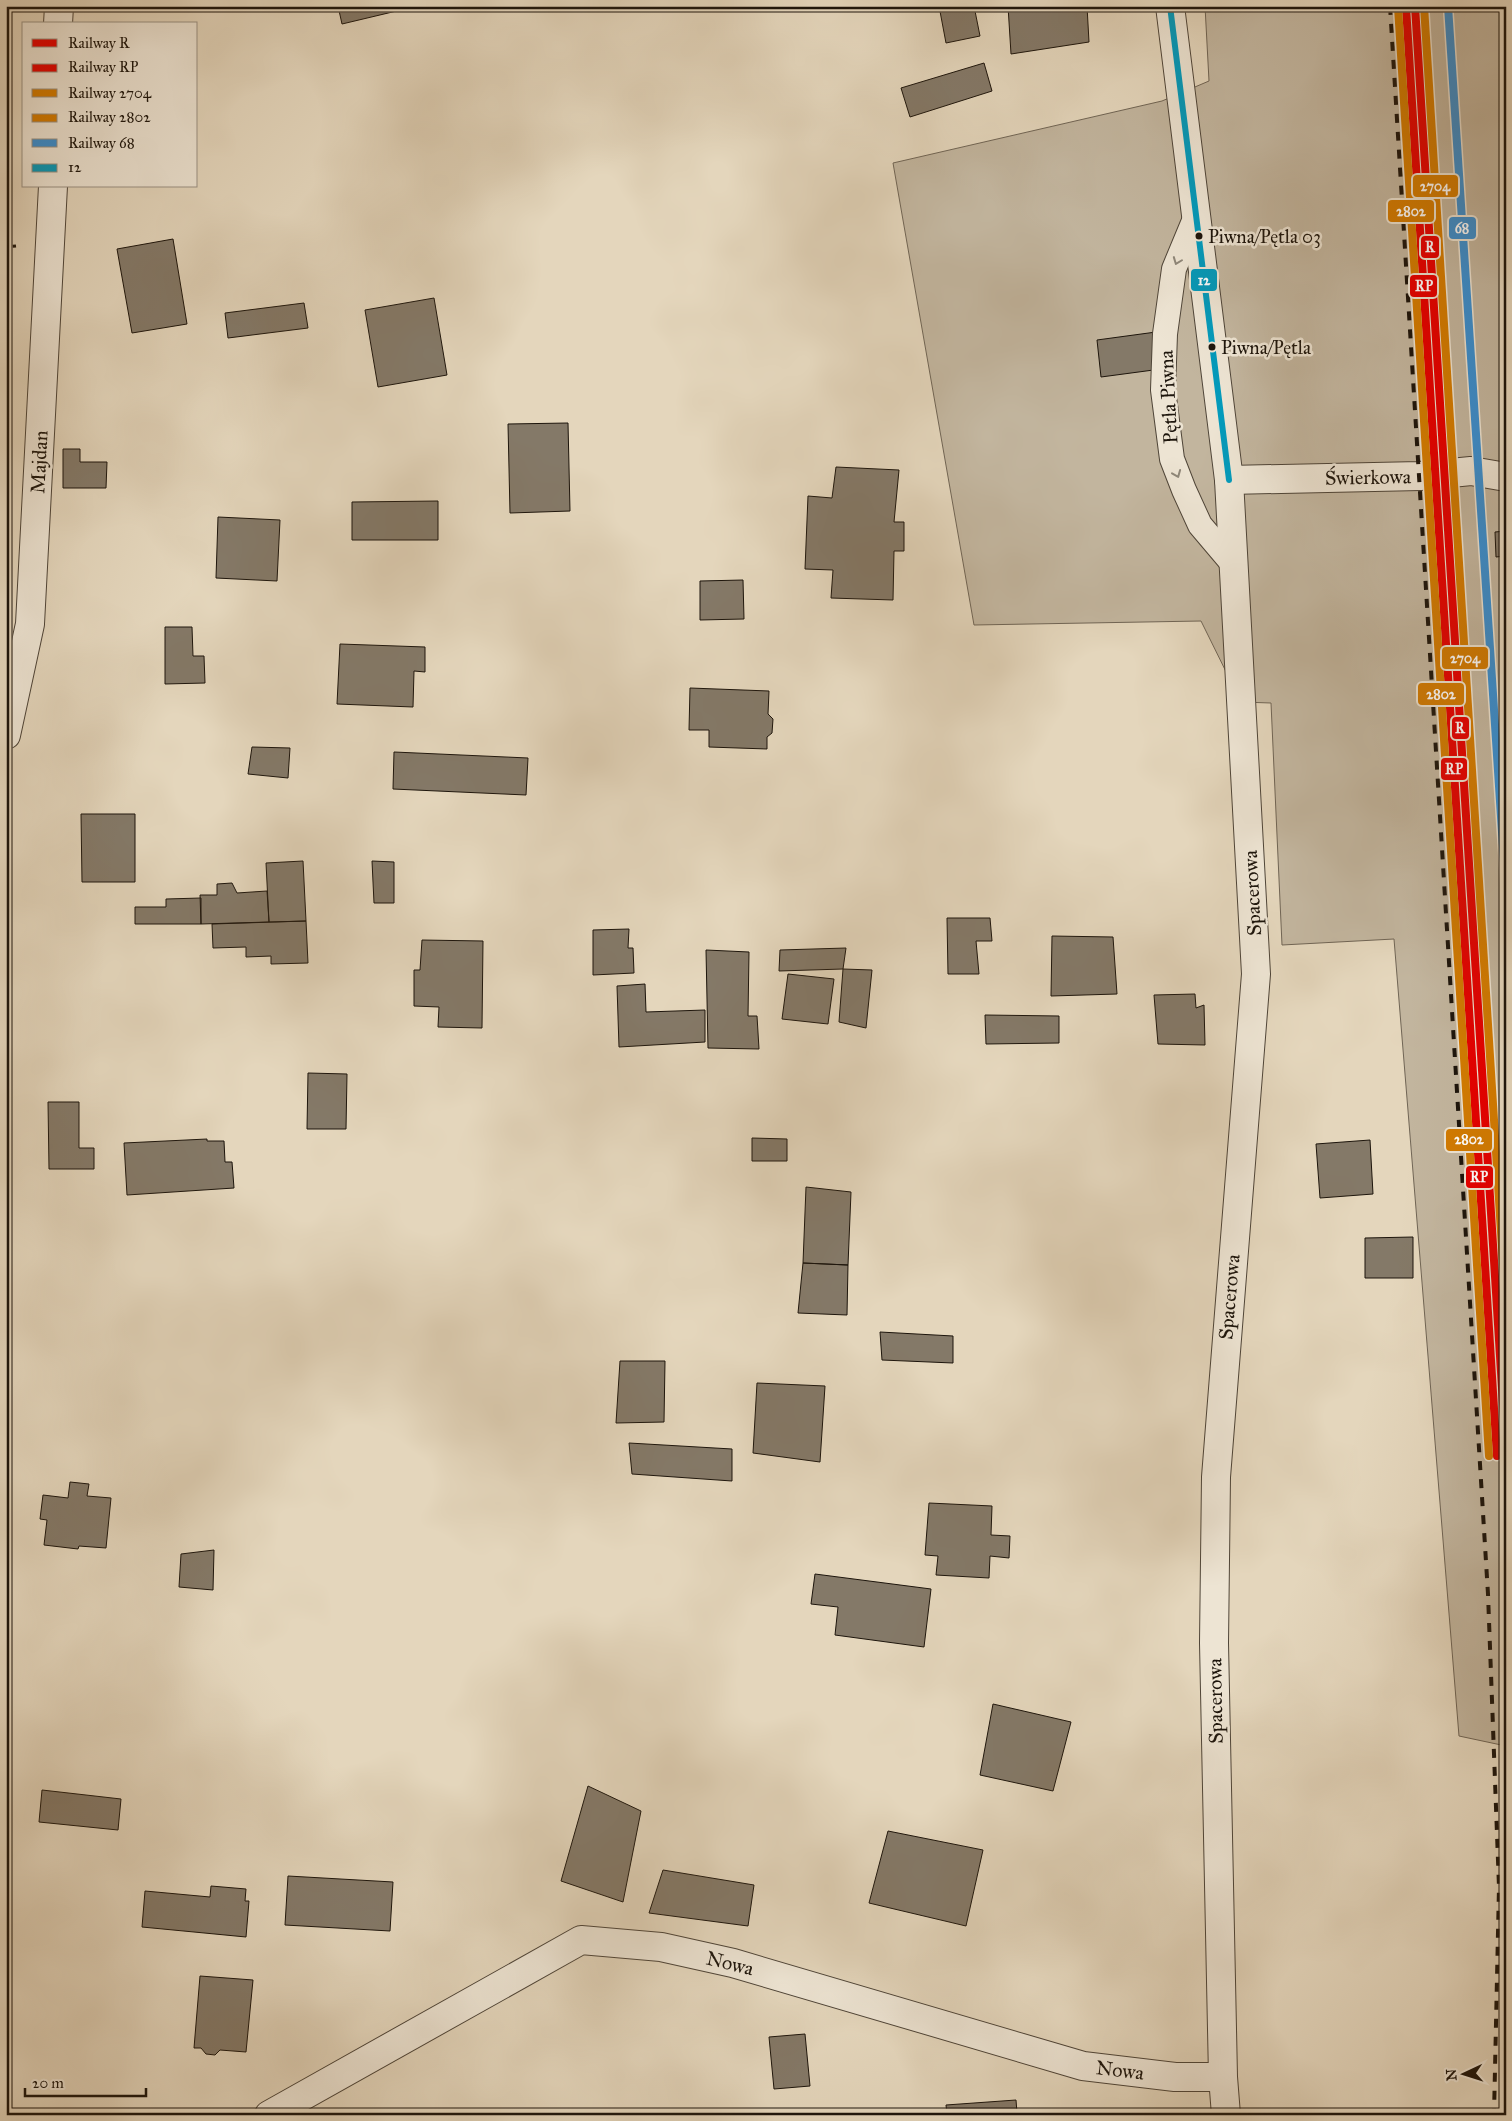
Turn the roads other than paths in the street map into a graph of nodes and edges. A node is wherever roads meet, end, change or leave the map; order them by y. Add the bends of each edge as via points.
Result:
1 (59, 6) edge
2 (1170, 6) edge
3 (58, 22) edge
4 (53, 188) edge
5 (1196, 216) junction
6 (1506, 477) edge
7 (1229, 480) junction
8 (1234, 564) junction
9 (6, 735) edge
10 (1223, 2077) junction
11 (269, 2115) edge
12 (1226, 2115) edge

1 - 3 street
2 - 5 street, Spacerowa
4 - 9 street, Majdan via 30,624
5 - 7 street, Spacerowa
5 -> 8 lane, Pętla Piwna via 1174,268 1165,334 1163,390 1172,460 1184,490 1200,525
6 - 7 street, Świerkowa via 1471,471 1420,476
7 - 8 street, Spacerowa
8 - 10 street, Spacerowa via 1256,974 1216,1477 1214,1643
10 - 11 street, Nowa via 1175,2077 1082,2066 733,1963 661,1947 581,1940
10 - 12 street, Spacerowa

